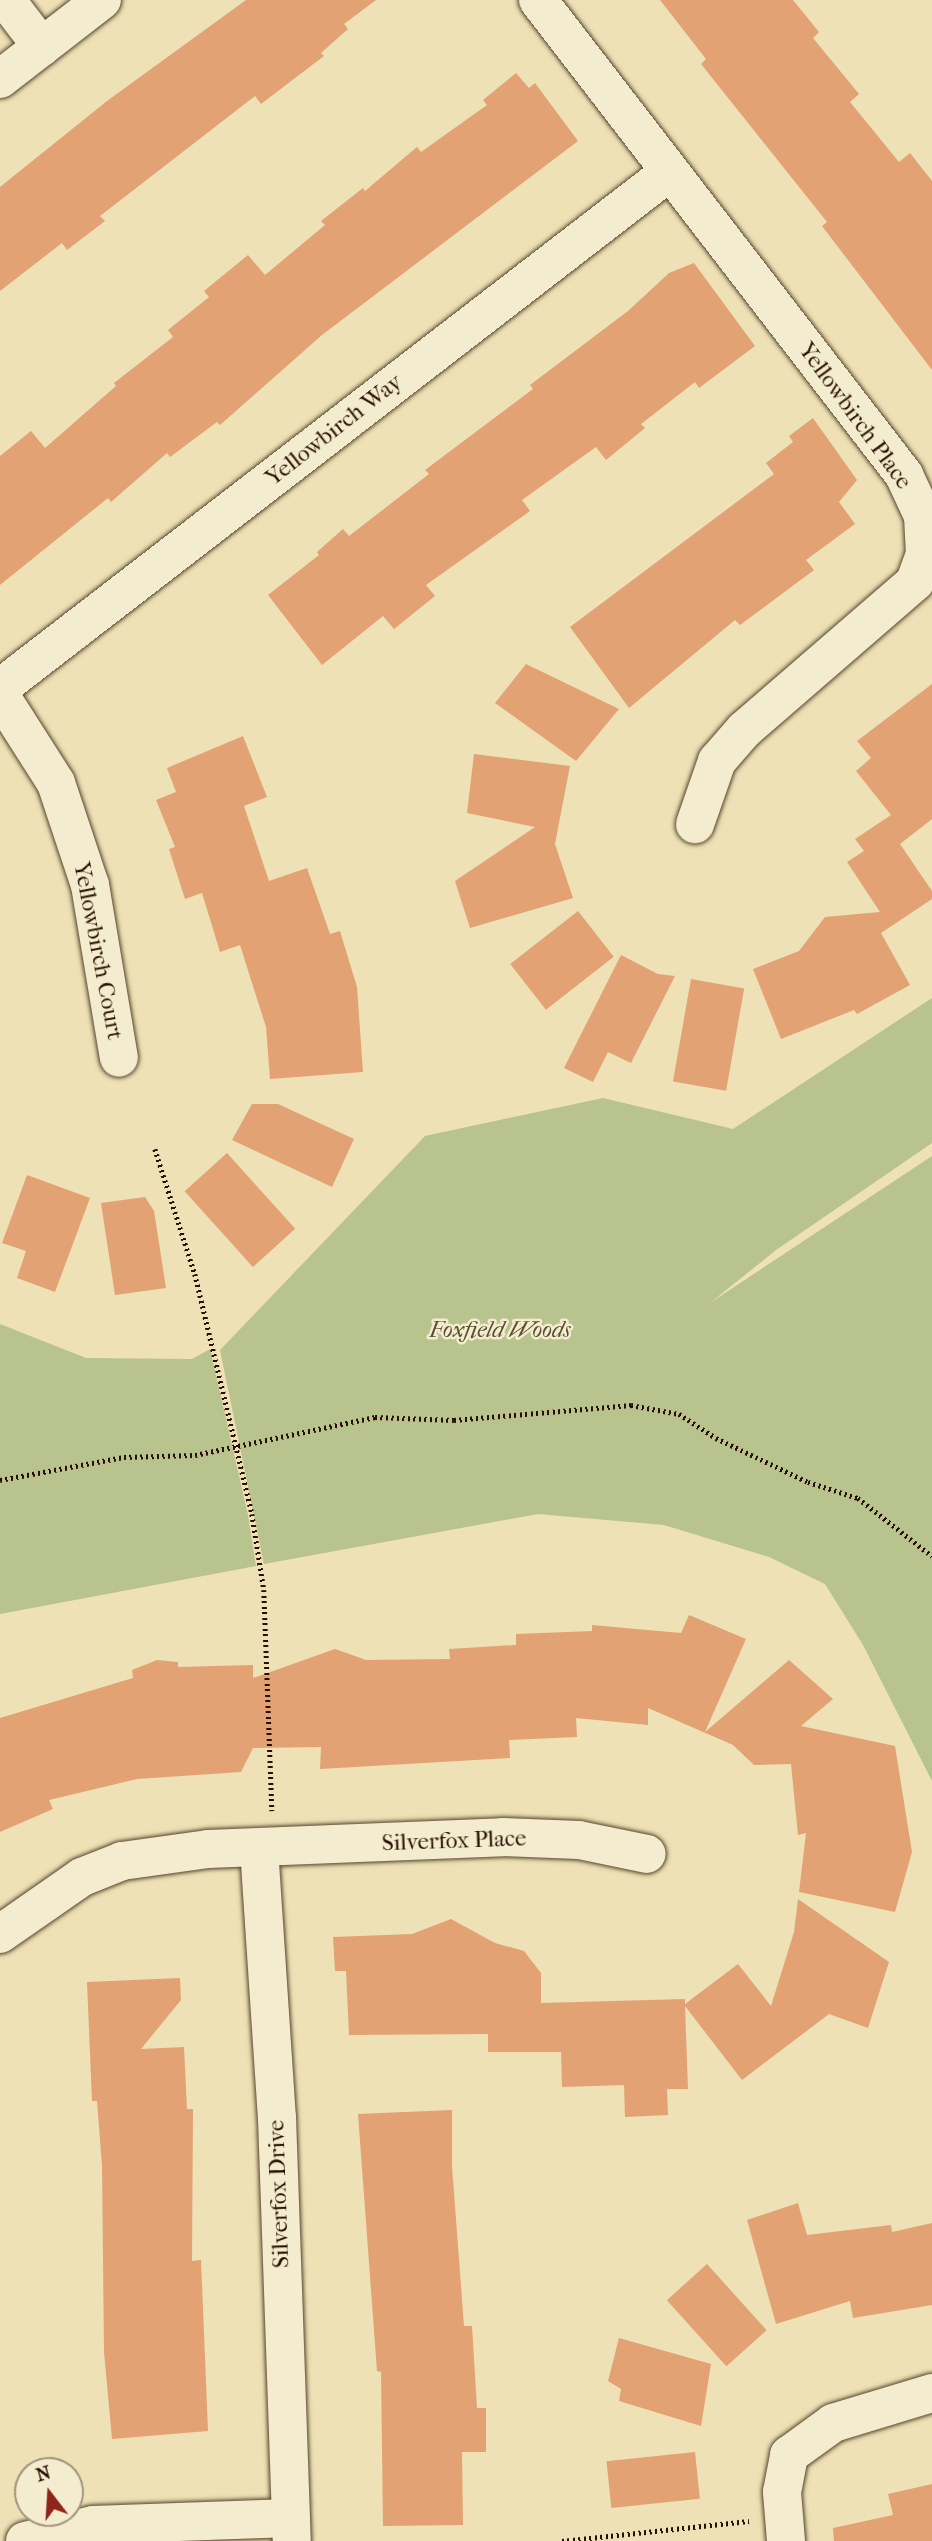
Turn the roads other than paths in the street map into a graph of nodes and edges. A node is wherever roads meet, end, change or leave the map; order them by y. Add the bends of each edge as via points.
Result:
1 (6, 0) edge
2 (103, 0) edge
3 (537, 0) edge
4 (42, 47) junction
5 (0, 79) edge
6 (668, 173) junction
7 (0, 688) edge
8 (0, 695) edge
9 (695, 824) dead end
10 (119, 1058) dead end
11 (267, 1835) junction
12 (648, 1854) dead end
13 (0, 1934) edge
14 (932, 2393) edge
15 (784, 2529) edge
16 (292, 2530) edge
17 (25, 2541) edge

1 - 4 street
2 - 4 street
3 - 6 street, Yellowbirch Place
4 - 5 street
6 - 7 street, Yellowbirch Way
6 - 9 street, Yellowbirch Place via 904,475 923,516 925,554 915,582 744,730 717,761
8 - 10 street, Yellowbirch Court via 56,783 90,885
11 - 12 street, Silverfox Place via 579,1840
11 - 13 street, Silverfox Place via 122,1861 82,1877
11 - 16 street, Silverfox Drive
14 - 15 street via 832,2423 789,2455
16 - 17 street via 93,2525

